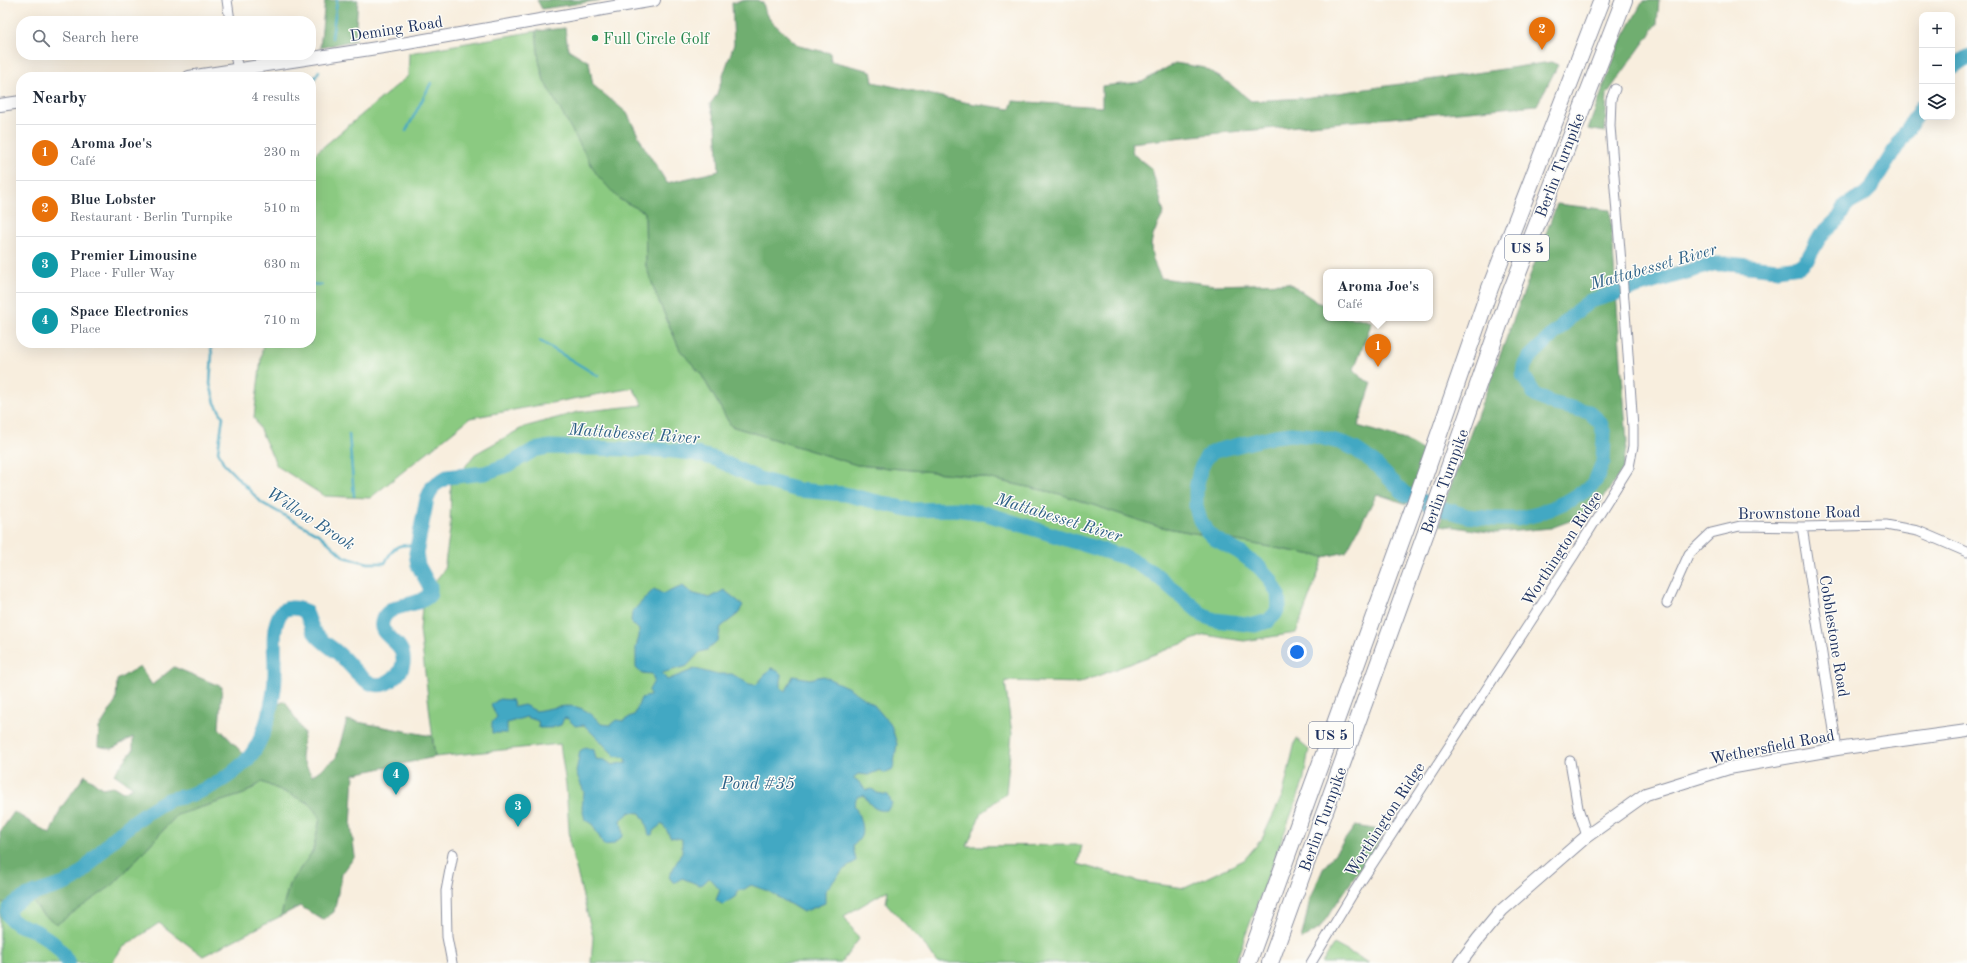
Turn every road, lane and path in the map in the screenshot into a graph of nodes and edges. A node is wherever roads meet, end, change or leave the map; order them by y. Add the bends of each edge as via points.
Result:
1 (227, 0) edge
2 (654, 0) edge
3 (1602, 0) edge
4 (1624, 0) edge
5 (229, 16) edge
6 (316, 57) edge
7 (236, 60) edge
8 (297, 60) edge
9 (238, 70) junction
10 (224, 72) edge
11 (1615, 90) dead end
12 (16, 103) edge
13 (0, 105) edge
14 (1802, 527) junction
15 (1967, 552) edge
16 (1667, 603) dead end
17 (1967, 730) edge
18 (1837, 749) junction
19 (1570, 761) dead end
20 (1587, 836) junction
21 (453, 854) dead end
22 (452, 963) edge
23 (1248, 963) edge
24 (1270, 963) edge
25 (1311, 963) edge
26 (1460, 963) edge

1 - 5 street
2 - 6 street, Deming Road
3 - 23 highway, Berlin Turnpike / US 5 via 1490,288
4 - 24 highway, Berlin Turnpike / US 5 via 1513,287
7 - 9 street
8 - 9 street, Deming Road
9 - 10 street, Deming Road
11 - 25 street, Worthington Ridge via 1610,105 1610,126 1633,428 1633,446 1628,467 1574,555 1352,895
12 - 13 street
14 - 15 street, Brownstone Road via 1886,525 1918,531
14 - 16 street, Brownstone Road via 1740,526 1711,533 1689,554
14 - 18 street, Cobblestone Road
17 - 18 street, Wethersfield Road
18 - 20 street, Wethersfield Road via 1729,768 1646,794
19 - 20 street via 1578,808
20 - 26 street, Wethersfield Road via 1502,910
21 - 22 street via 446,891 446,937

